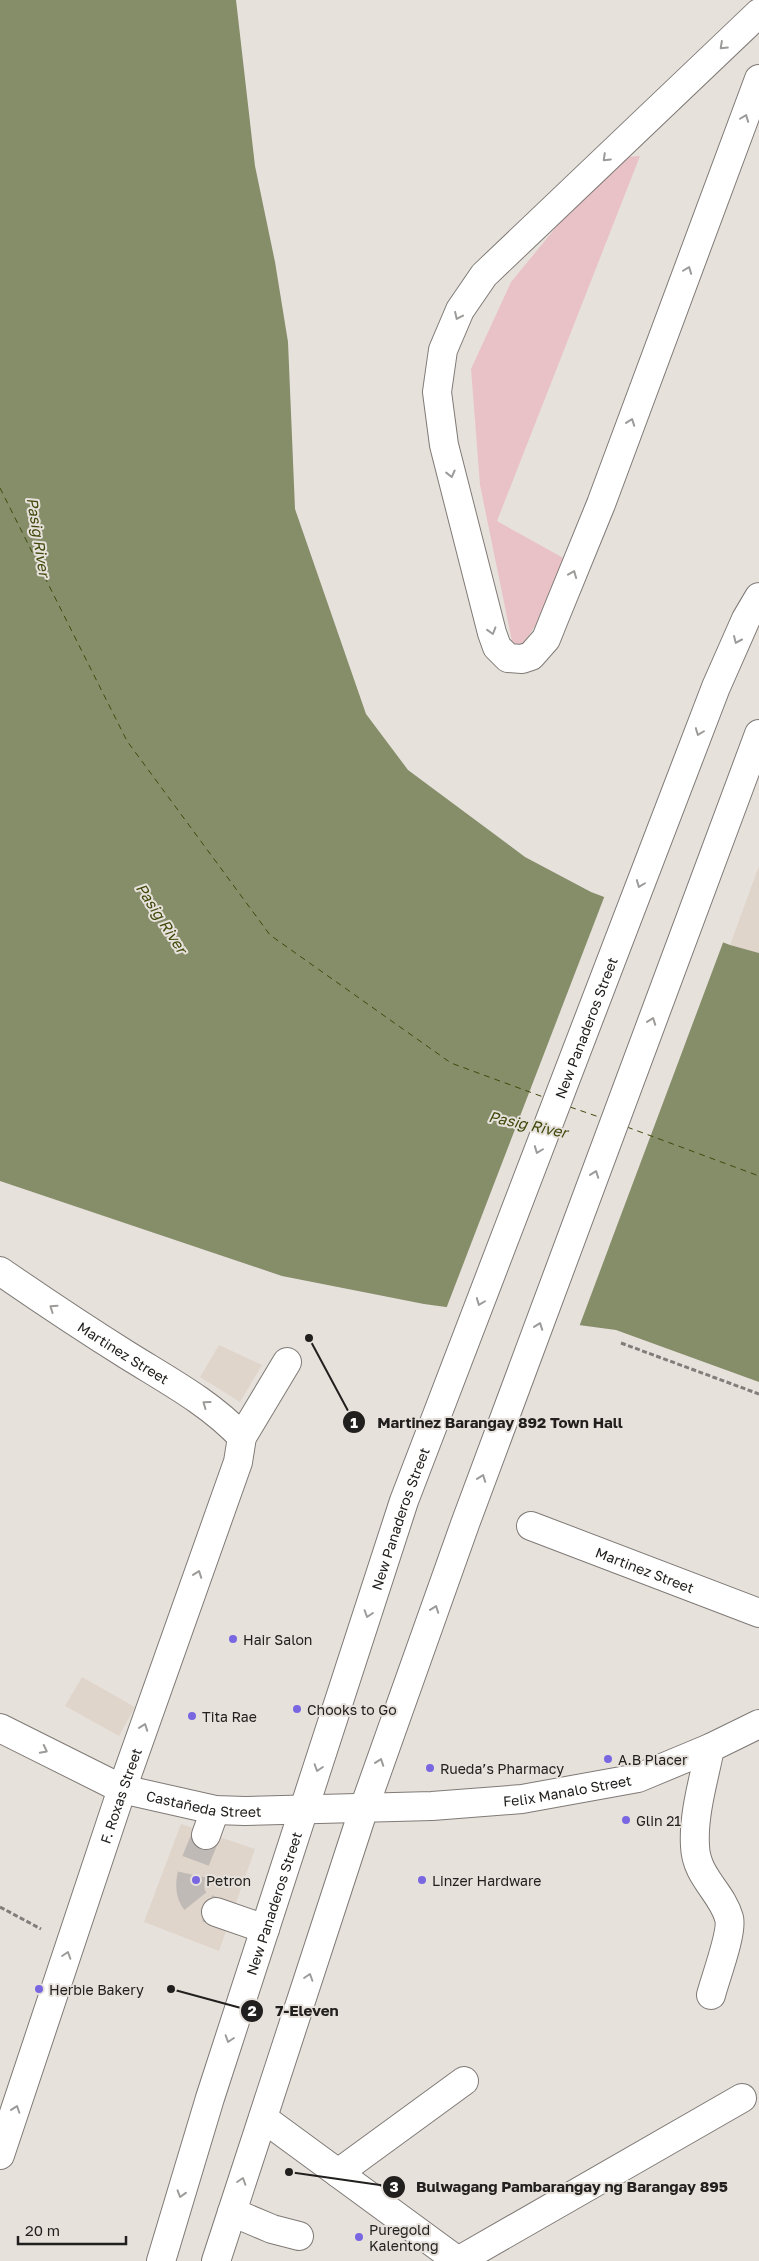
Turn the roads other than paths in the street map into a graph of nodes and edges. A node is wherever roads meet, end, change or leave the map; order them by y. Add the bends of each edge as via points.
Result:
1 (759, 13) edge
2 (759, 78) edge
3 (759, 597) edge
4 (759, 734) edge
5 (0, 1271) edge
6 (287, 1362) dead end
7 (242, 1437) junction
8 (531, 1526) dead end
9 (759, 1613) edge
10 (759, 1724) edge
11 (0, 1728) edge
12 (710, 1748) junction
13 (122, 1789) junction
14 (364, 1808) junction
15 (305, 1809) junction
16 (216, 1912) tunnel mouth
17 (265, 1929) junction
18 (710, 1995) dead end
19 (464, 2081) dead end
20 (742, 2098) dead end
21 (263, 2118) junction
22 (0, 2155) edge
23 (338, 2173) junction
24 (232, 2212) junction
25 (299, 2236) dead end
26 (162, 2261) edge
27 (216, 2261) edge
28 (458, 2261) edge

1 -> 2 street via 484,275 460,310 443,350 437,392 444,445 492,633 497,647 508,658 531,656 546,639 601,504
3 -> 15 street, New Panaderos Street via 716,687 404,1500
14 -> 4 street via 465,1524
7 -> 5 street, Martinez Street via 199,1399 63,1315
6 - 7 street
13 -> 7 street, F. Roxas Street via 238,1462
8 - 9 street, Martinez Street
10 - 12 street, Felix Manalo Street
11 -> 13 street, Castañeda Street
12 - 14 street, Felix Manalo Street via 638,1778 522,1799
12 - 18 street via 695,1846 707,1883 729,1919 728,1934
13 - 15 street, Castañeda Street via 211,1823
22 -> 13 street, F. Roxas Street
14 - 15 street, Castañeda Street
21 -> 14 street
15 - 17 street, New Panaderos Street
16 - 17 street
17 -> 26 street, New Panaderos Street
19 - 23 street
20 - 28 street
21 - 23 street
24 -> 21 street
23 - 28 street
24 - 25 street via 272,2229
24 - 27 street

